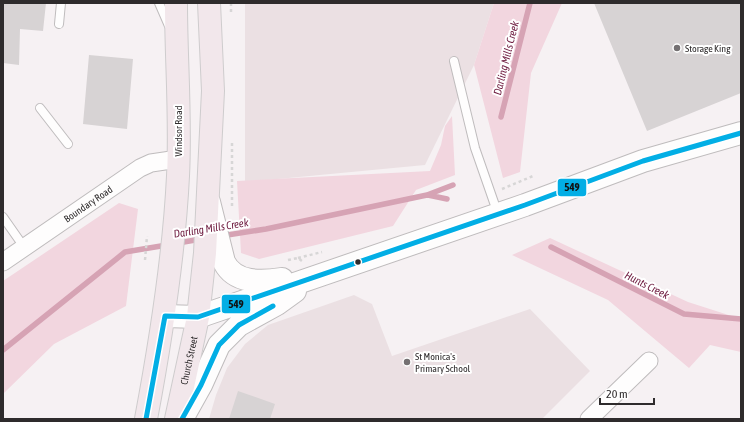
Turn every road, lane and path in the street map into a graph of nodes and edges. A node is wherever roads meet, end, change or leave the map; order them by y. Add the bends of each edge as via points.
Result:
1 (61, 3) edge
2 (159, 3) edge
3 (176, 3) edge
4 (209, 3) edge
5 (59, 24) dead end
6 (176, 41) junction
7 (454, 61) dead end
8 (40, 108) dead end
9 (741, 133) edge
10 (68, 144) dead end
11 (178, 159) junction
12 (498, 214) junction
13 (3, 217) edge
14 (147, 236) dead end
15 (24, 247) junction
16 (214, 250) junction
17 (145, 260) dead end
18 (3, 262) edge
19 (317, 275) junction
20 (164, 316) junction
21 (198, 317) junction
22 (649, 361) dead end
23 (146, 419) edge
24 (176, 419) edge
25 (182, 419) edge
26 (589, 419) edge

1 - 5 lane
2 - 6 lane
3 - 6 main road, Windsor Road
4 - 16 main road via 213,91 208,203
6 - 11 main road, Windsor Road
7 - 12 lane via 475,148
8 - 10 lane
9 - 12 main road via 643,160
11 - 15 street, Boundary Road via 151,163 140,168
11 - 20 main road, Windsor Road via 176,205
12 - 19 main road
13 - 15 lane
14 - 17 path
15 - 18 street, Boundary Road
16 - 19 main road via 228,268 247,280 259,282
16 - 21 main road, Church Street
19 - 21 main road
19 - 25 main road via 230,333 219,346
20 - 21 main road
20 - 23 main road
21 - 24 main road, Church Street
22 - 26 street

